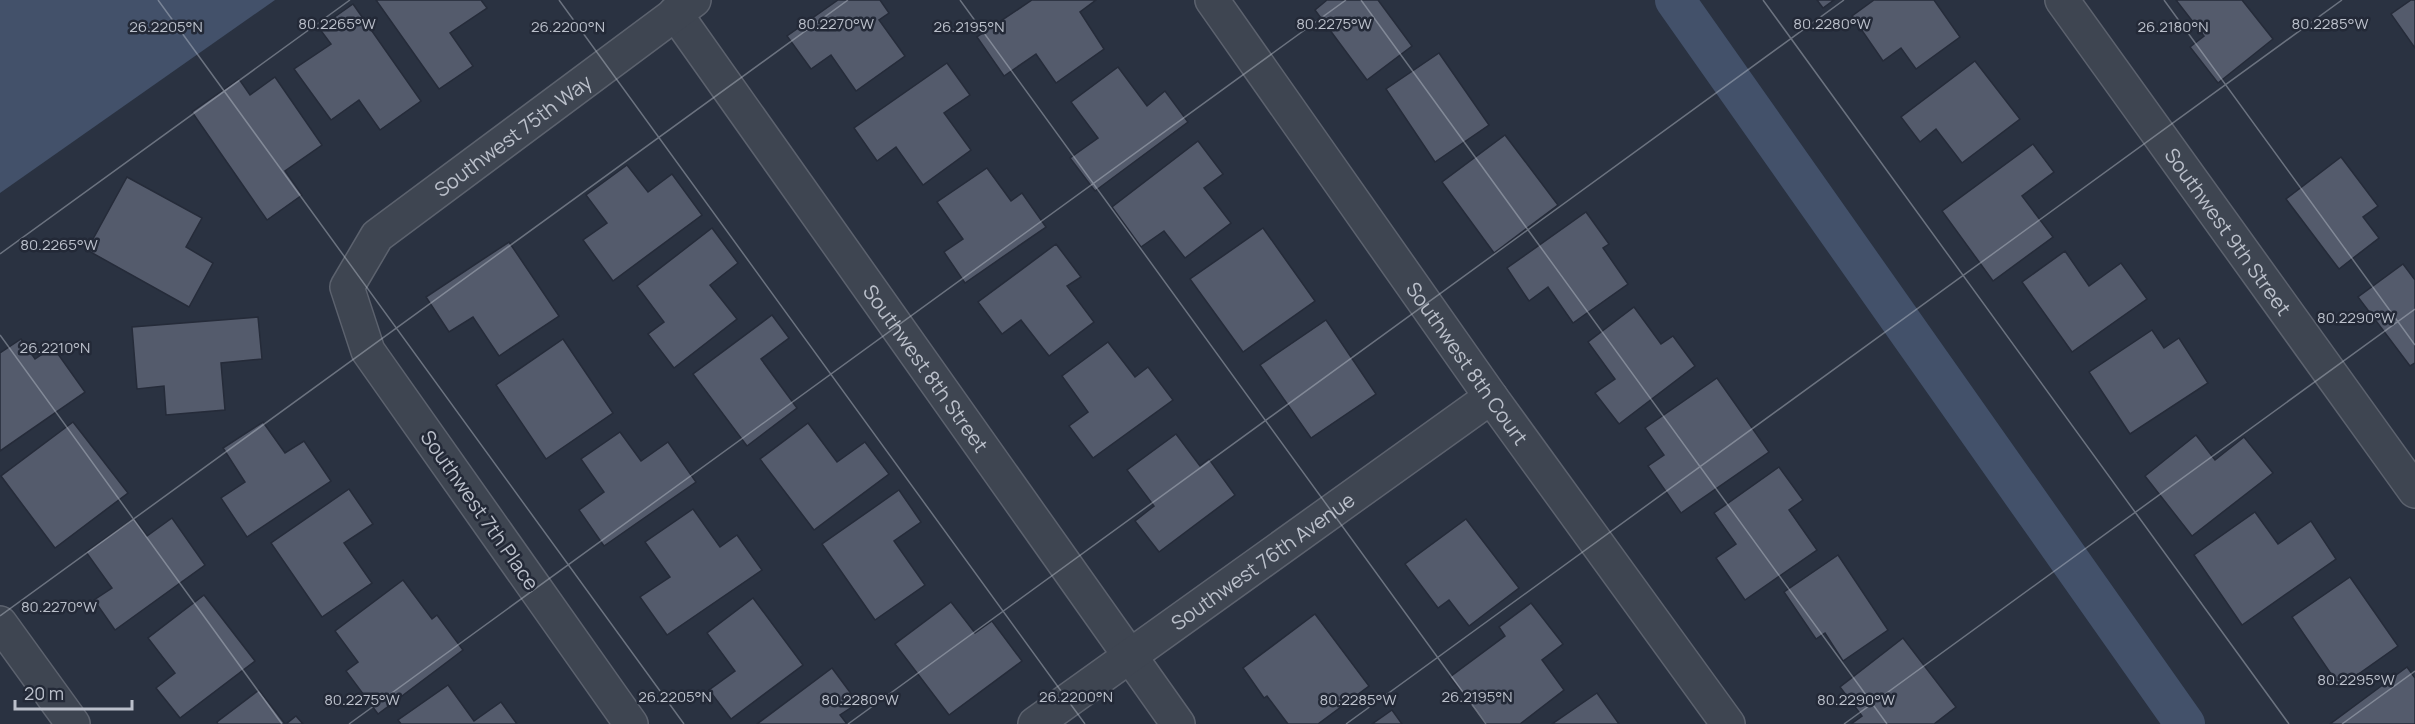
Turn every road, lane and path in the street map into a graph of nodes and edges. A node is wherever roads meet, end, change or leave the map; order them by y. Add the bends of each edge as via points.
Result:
1 (1212, 0) edge
2 (2062, 0) edge
3 (685, 7) edge
4 (347, 287) joint
5 (1491, 397) junction
6 (2415, 491) edge
7 (0, 623) edge
8 (1130, 656) junction
9 (73, 724) edge
10 (631, 724) edge
11 (1035, 724) edge
12 (1178, 724) edge
13 (1728, 724) edge

1 - 5 street, Southwest 8th Court
2 - 6 street, Southwest 9th Street
3 - 4 street, Southwest 75th Way via 377,237
3 - 8 street, Southwest 8th Street
4 - 10 street, Southwest 7th Place via 368,351
5 - 8 street, Southwest 76th Avenue
5 - 13 street, Southwest 8th Court
7 - 9 street
8 - 11 street, Southwest 76th Avenue
8 - 12 street, Southwest 8th Street

